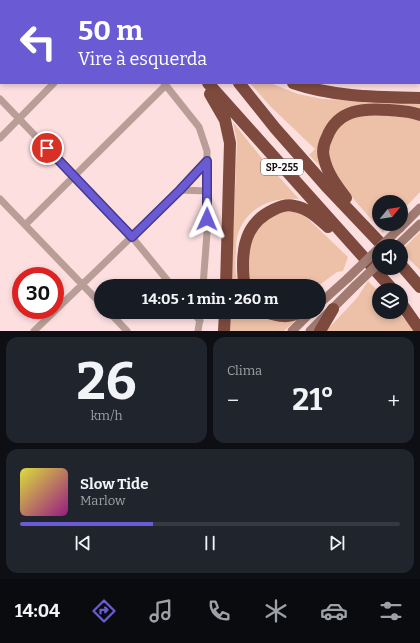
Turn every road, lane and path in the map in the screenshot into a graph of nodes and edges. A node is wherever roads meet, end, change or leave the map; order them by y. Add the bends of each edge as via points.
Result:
1 (53, 84) edge
2 (165, 84) edge
3 (203, 84) edge
4 (209, 84) edge
5 (240, 84) edge
6 (297, 84) edge
7 (420, 98) edge
8 (0, 99) edge
9 (420, 115) edge
10 (19, 119) junction
11 (0, 138) edge
12 (207, 161) junction
13 (74, 177) junction
14 (180, 190) junction
15 (207, 191) junction
16 (0, 199) edge
17 (420, 208) edge
18 (420, 224) edge
19 (25, 225) junction
20 (369, 230) junction
21 (132, 237) junction
22 (376, 239) edge
23 (389, 239) edge
24 (404, 239) edge
25 (356, 250) junction
26 (372, 255) edge
27 (372, 270) edge
28 (408, 272) edge
29 (408, 273) edge
30 (166, 279) edge
31 (202, 279) edge
32 (226, 279) edge
33 (243, 279) edge
34 (386, 283) edge
35 (420, 283) edge
36 (82, 285) junction
37 (420, 287) edge
38 (94, 297) edge
39 (326, 298) edge
40 (408, 306) edge
41 (333, 309) junction
42 (408, 313) edge
43 (116, 319) edge
44 (225, 319) edge
45 (304, 319) edge
46 (420, 319) edge
47 (200, 321) edge
48 (420, 330) edge
49 (34, 331) edge
50 (127, 331) edge
51 (198, 331) edge
52 (224, 331) edge
53 (292, 331) edge
54 (310, 331) edge
55 (320, 331) edge

1 - 10 street
2 - 12 street via 199,127 207,151
2 - 13 street
3 - 32 highway via 215,100 230,143
4 - 25 highway, SP-255
5 - 20 highway, SP-255 via 290,146
6 - 7 highway via 329,92
8 - 10 street
9 - 20 highway via 366,108 351,112 338,120 329,131 324,143 323,156 326,166
10 - 11 street
10 - 13 street
12 - 14 street
12 - 15 street
13 - 19 street
13 - 21 street
14 - 15 street
14 - 21 street
15 - 31 street via 207,234
16 - 19 street
17 - 23 main road, bridge
18 - 24 main road
19 - 36 street
20 - 22 highway, SP-255
21 - 30 street
21 - 36 street
25 - 33 highway via 304,208 293,205 275,209 258,219 246,239
25 - 34 highway, SP-255
26 - 39 main road, bridge
27 - 41 main road, bridge
28 - 35 highway
29 - 37 highway
36 - 38 street
36 - 49 street
40 - 46 highway
41 - 54 main road
41 - 55 highway
42 - 48 highway
43 - 50 street
44 - 52 highway
45 - 53 main road
47 - 51 street

